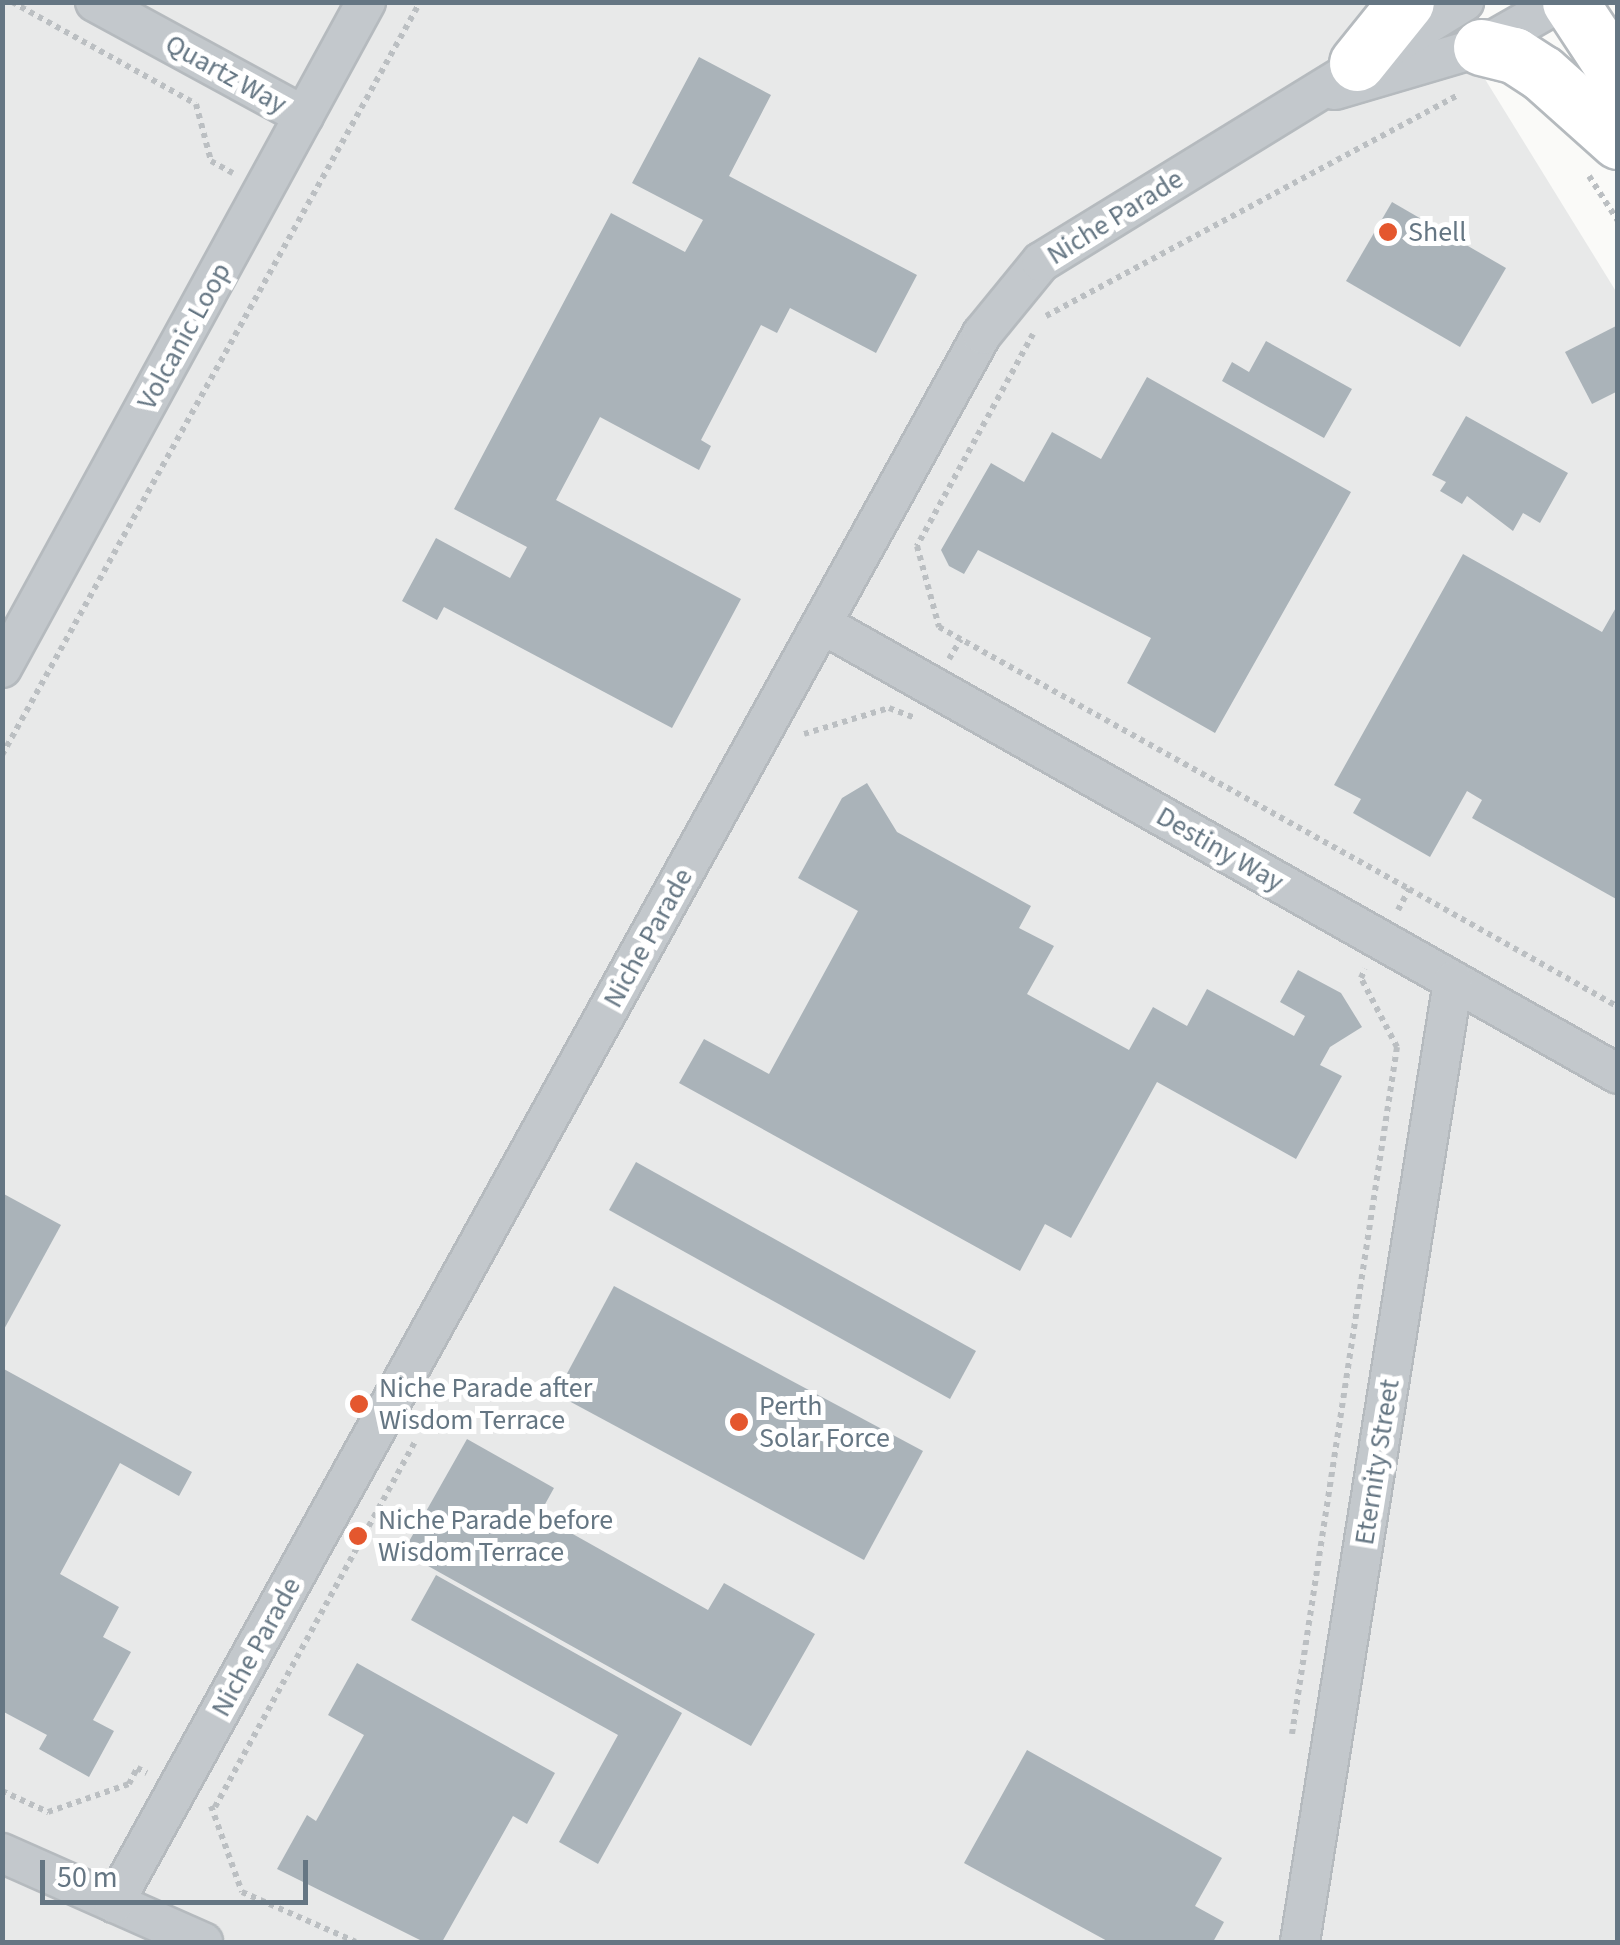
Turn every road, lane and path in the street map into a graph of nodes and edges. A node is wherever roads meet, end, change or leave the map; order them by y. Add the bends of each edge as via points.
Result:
1 (12, 2) edge
2 (96, 2) edge
3 (366, 2) edge
4 (420, 2) edge
5 (1406, 2) edge
6 (1560, 2) edge
7 (1570, 2) edge
8 (1471, 46) edge
9 (1358, 63) junction
10 (1618, 75) edge
11 (1314, 95) junction
12 (304, 116) junction
13 (1618, 140) edge
14 (264, 190) junction
15 (304, 212) junction
16 (822, 624) junction
17 (961, 639) junction
18 (2, 668) edge
19 (933, 687) junction
20 (798, 747) dead end
21 (2, 755) edge
22 (1409, 889) dead end
23 (1452, 981) junction
24 (1618, 1074) edge
25 (423, 1427) dead end
26 (214, 1807) dead end
27 (2, 1854) edge
28 (114, 1903) junction
29 (203, 1942) edge
30 (1300, 1942) edge

1 - 14 path via 196,104 212,161
2 - 12 street, Quartz Way
3 - 12 street, Volcanic Loop
4 - 15 path
5 - 9 main road
6 - 8 street, Niche Parade
7 - 10 main road
8 - 9 street, Niche Parade
8 - 11 street, Niche Parade
8 - 13 main road via 1514,56 1542,73
8 - 17 path via 1042,319 917,546 939,627
9 - 11 street, Niche Parade
11 - 16 street, Niche Parade via 1041,262 982,334
12 - 14 street, Volcanic Loop
14 - 15 path
14 - 18 street, Volcanic Loop
15 - 21 path
16 - 19 street, Destiny Way
16 - 28 street, Niche Parade
17 - 19 path
17 - 22 path
19 - 20 path via 912,722 890,708 807,730
19 - 23 street, Destiny Way
23 - 24 street, Destiny Way
23 - 30 street, Eternity Street
25 - 26 path
27 - 28 street
28 - 29 street

